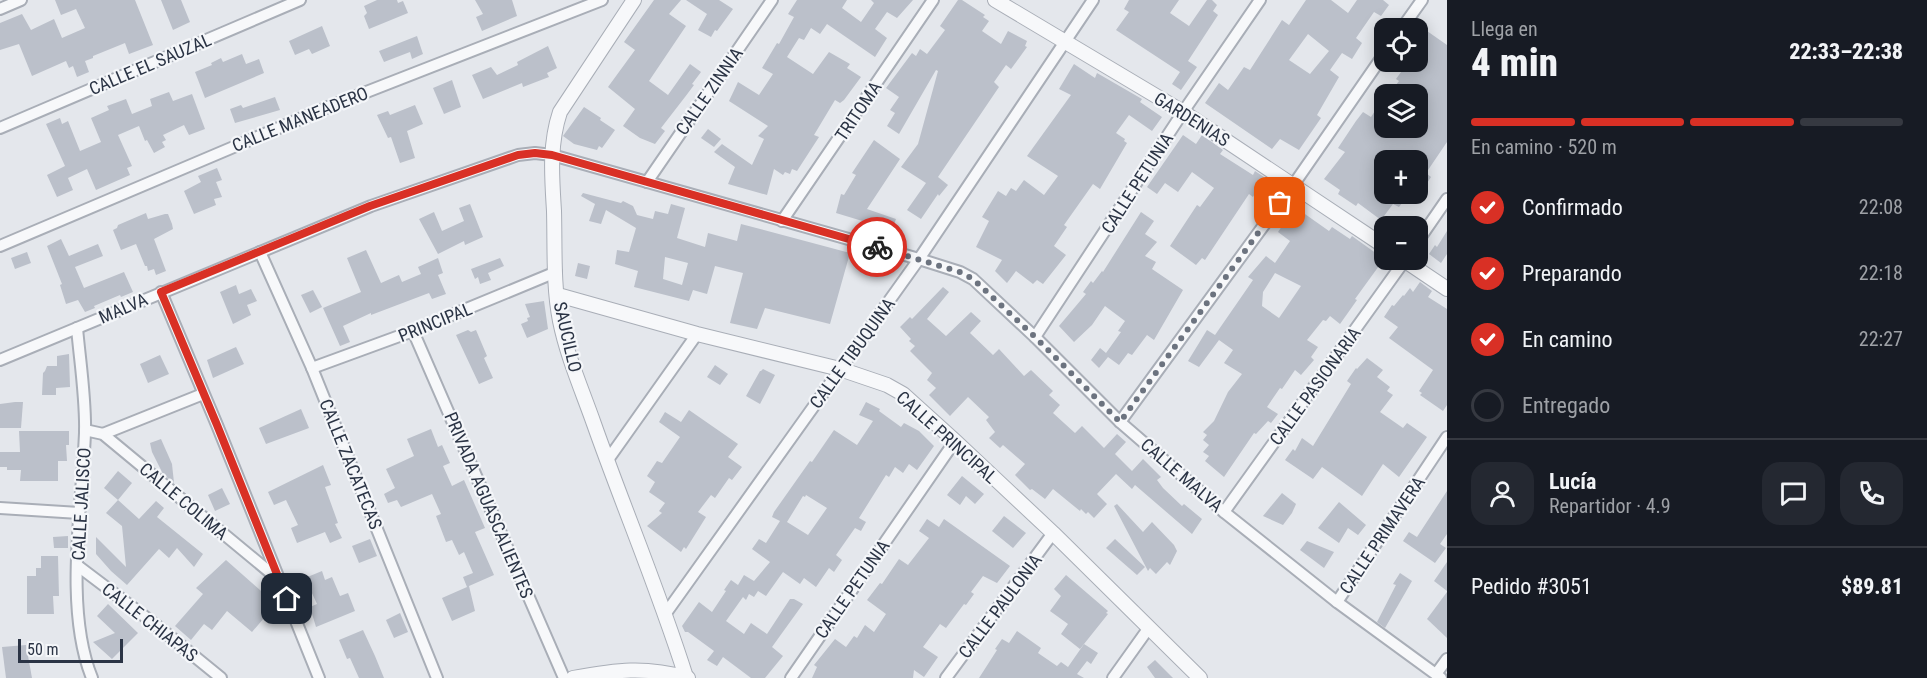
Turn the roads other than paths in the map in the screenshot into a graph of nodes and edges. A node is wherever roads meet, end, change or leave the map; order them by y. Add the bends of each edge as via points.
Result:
1 (21, 0) edge
2 (300, 0) edge
3 (602, 0) edge
4 (634, 0) edge
5 (772, 0) edge
6 (933, 0) edge
7 (995, 0) edge
8 (1093, 0) edge
9 (1260, 0) edge
10 (1422, 0) edge
11 (0, 9) edge
12 (1409, 18) edge
13 (1064, 40) junction
14 (1374, 68) edge
15 (1183, 112) junction
16 (0, 128) edge
17 (552, 155) junction
18 (646, 182) junction
19 (1294, 184) junction
20 (1447, 199) edge
21 (782, 221) junction
22 (1428, 227) edge
23 (1374, 239) edge
24 (0, 246) edge
25 (260, 252) junction
26 (919, 259) junction
27 (1397, 270) edge
28 (1419, 270) edge
29 (556, 272) junction
30 (1447, 289) edge
31 (161, 292) junction
32 (558, 295) junction
33 (77, 328) junction
34 (413, 331) junction
35 (697, 334) junction
36 (1035, 337) junction
37 (0, 360) edge
38 (312, 368) junction
39 (840, 369) junction
40 (203, 394) junction
41 (1120, 422) junction
42 (85, 430) junction
43 (103, 434) junction
44 (1447, 436) edge
45 (955, 441) junction
46 (608, 461) junction
47 (0, 508) edge
48 (1224, 512) junction
49 (79, 513) junction
50 (1053, 533) junction
51 (78, 566) junction
52 (279, 579) junction
53 (1337, 603) junction
54 (666, 613) junction
55 (1148, 629) junction
56 (1447, 659) edge
57 (433, 676) edge
58 (1439, 676) edge
59 (92, 678) edge
60 (221, 678) edge
61 (319, 678) edge
62 (564, 678) edge
63 (573, 678) edge
64 (687, 678) edge
65 (791, 678) edge
66 (946, 678) edge
67 (1113, 678) edge
68 (1200, 678) edge

1 - 11 street
2 - 16 street, CALLE EL SAUZAL
3 - 24 street, CALLE MANEADERO via 328,107
4 - 17 street, SAUCILLO via 560,112 553,132
5 - 18 street, CALLE ZINNIA
6 - 21 street, TRITOMA
7 - 13 street, GARDENIAS
8 - 13 street, CALLE TIBUQUINA
9 - 15 street, CALLE PETUNIA
10 - 12 street
13 - 15 street, GARDENIAS
13 - 26 street, CALLE TIBUQUINA
14 - 19 street
15 - 19 street, GARDENIAS
15 - 36 street, CALLE PETUNIA
17 - 18 street, CALLE MALVA
17 - 25 street, MALVA via 518,155 370,206
17 - 29 street, SAUCILLO
18 - 21 street, CALLE MALVA
19 - 23 street, GARDENIAS
19 - 41 street
20 - 22 street
21 - 26 street, CALLE MALVA
25 - 31 street, MALVA
25 - 38 street, CALLE ZACATECAS
26 - 36 street, CALLE MALVA via 973,279
26 - 39 street, CALLE TIBUQUINA
27 - 48 street, CALLE PASIONARIA
28 - 30 street
29 - 32 street, SAUCILLO
29 - 34 street, PRINCIPAL
31 - 33 street, MALVA
31 - 40 street
32 - 35 street, CALLE PRINCIPAL
32 - 46 street, SAUCILLO via 567,346
33 - 37 street, MALVA
33 - 42 street, CALLE JALISCO
34 - 38 street, PRINCIPAL
34 - 62 street, PRIVADA AGUASCALIENTES
35 - 39 street, CALLE PRINCIPAL
35 - 46 street
36 - 41 street, CALLE MALVA
38 - 57 street, CALLE ZACATECAS
39 - 45 street, CALLE PRINCIPAL via 903,394
39 - 54 street, CALLE TIBUQUINA
40 - 43 street
40 - 52 street
41 - 48 street, CALLE MALVA
42 - 43 street, CALLE COLIMA
42 - 49 street, CALLE JALISCO
43 - 52 street, CALLE COLIMA
44 - 53 street, CALLE PRIMAVERA
45 - 50 street, CALLE PRINCIPAL
45 - 65 street, CALLE PETUNIA
46 - 54 street, SAUCILLO
47 - 49 street
48 - 53 street, CALLE MALVA
49 - 51 street, CALLE JALISCO
50 - 55 street, CALLE PRINCIPAL
50 - 66 street, CALLE PAULONIA
51 - 59 street, CALLE JALISCO via 79,626
51 - 60 street, CALLE CHIAPAS
52 - 61 street
53 - 58 street, CALLE MALVA
54 - 64 street, SAUCILLO
55 - 67 street
55 - 68 street, CALLE PRINCIPAL
56 - 58 street
63 - 64 street via 645,669

